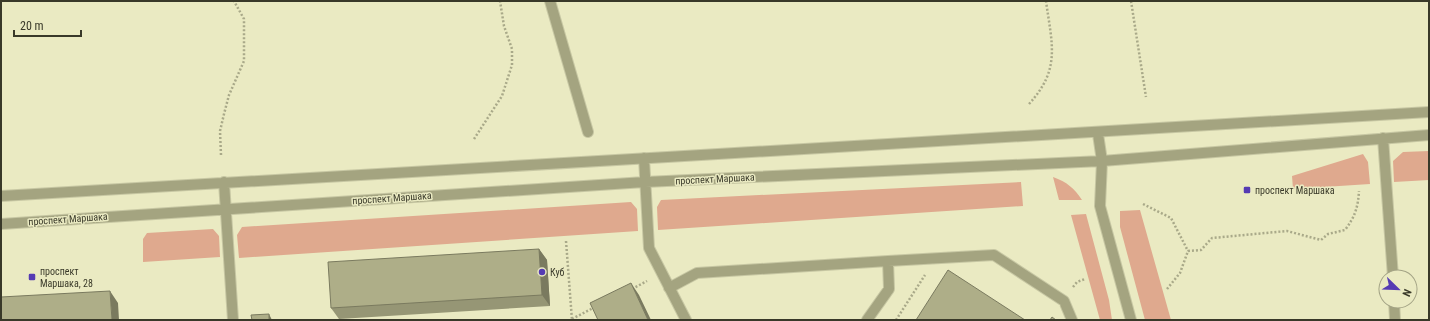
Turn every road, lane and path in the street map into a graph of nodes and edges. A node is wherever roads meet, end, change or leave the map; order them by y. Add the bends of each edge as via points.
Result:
1 (234, 1) edge
2 (500, 1) edge
3 (550, 1) edge
4 (1046, 1) edge
5 (1131, 1) edge
6 (1146, 97) dead end
7 (1029, 104) dead end
8 (1429, 112) edge
9 (588, 132) dead end
10 (1098, 134) junction
11 (1429, 135) edge
12 (1383, 138) junction
13 (474, 139) dead end
14 (221, 155) dead end
15 (644, 158) junction
16 (1102, 161) junction
17 (224, 182) junction
18 (645, 182) junction
19 (1359, 191) dead end
20 (1, 196) edge
21 (1143, 204) dead end
22 (226, 209) junction
23 (1, 224) edge
24 (566, 241) dead end
25 (1188, 251) junction
26 (935, 258) junction
27 (888, 261) junction
28 (1392, 269) edge
29 (647, 281) dead end
30 (669, 288) junction
31 (1167, 289) dead end
32 (627, 291) edge
33 (599, 305) edge
34 (1395, 309) edge
35 (233, 320) edge
36 (572, 320) edge
37 (686, 320) edge
38 (867, 320) edge
39 (896, 320) edge
40 (1072, 320) edge
41 (1131, 320) edge
42 (1396, 320) edge

1 - 14 path via 244,18 244,61 229,95 224,114 220,131
2 - 13 path via 504,26 512,49 512,66 502,96
3 - 9 street
4 - 7 path via 1052,58 1042,90
5 - 6 path
8 - 10 street
10 - 15 street
10 - 16 street
11 - 12 street, проспект Маршака
12 - 16 street, проспект Маршака
12 - 28 street
15 - 17 street
15 - 18 street
16 - 18 street, проспект Маршака
16 - 41 street via 1100,206
17 - 20 street
17 - 22 street
18 - 22 street, проспект Маршака
18 - 30 street via 649,248
19 - 25 path via 1358,208 1349,225 1345,230 1328,234 1320,240 1287,231 1212,238 1201,250
21 - 25 path via 1171,218
22 - 23 street, проспект Маршака
22 - 35 street
24 - 36 path
25 - 31 path via 1180,273
26 - 27 street
26 - 39 path
26 - 40 street via 994,255 1064,301
27 - 30 street via 697,273
27 - 38 street via 889,289
29 - 32 path
30 - 37 street
33 - 36 path
34 - 42 street

